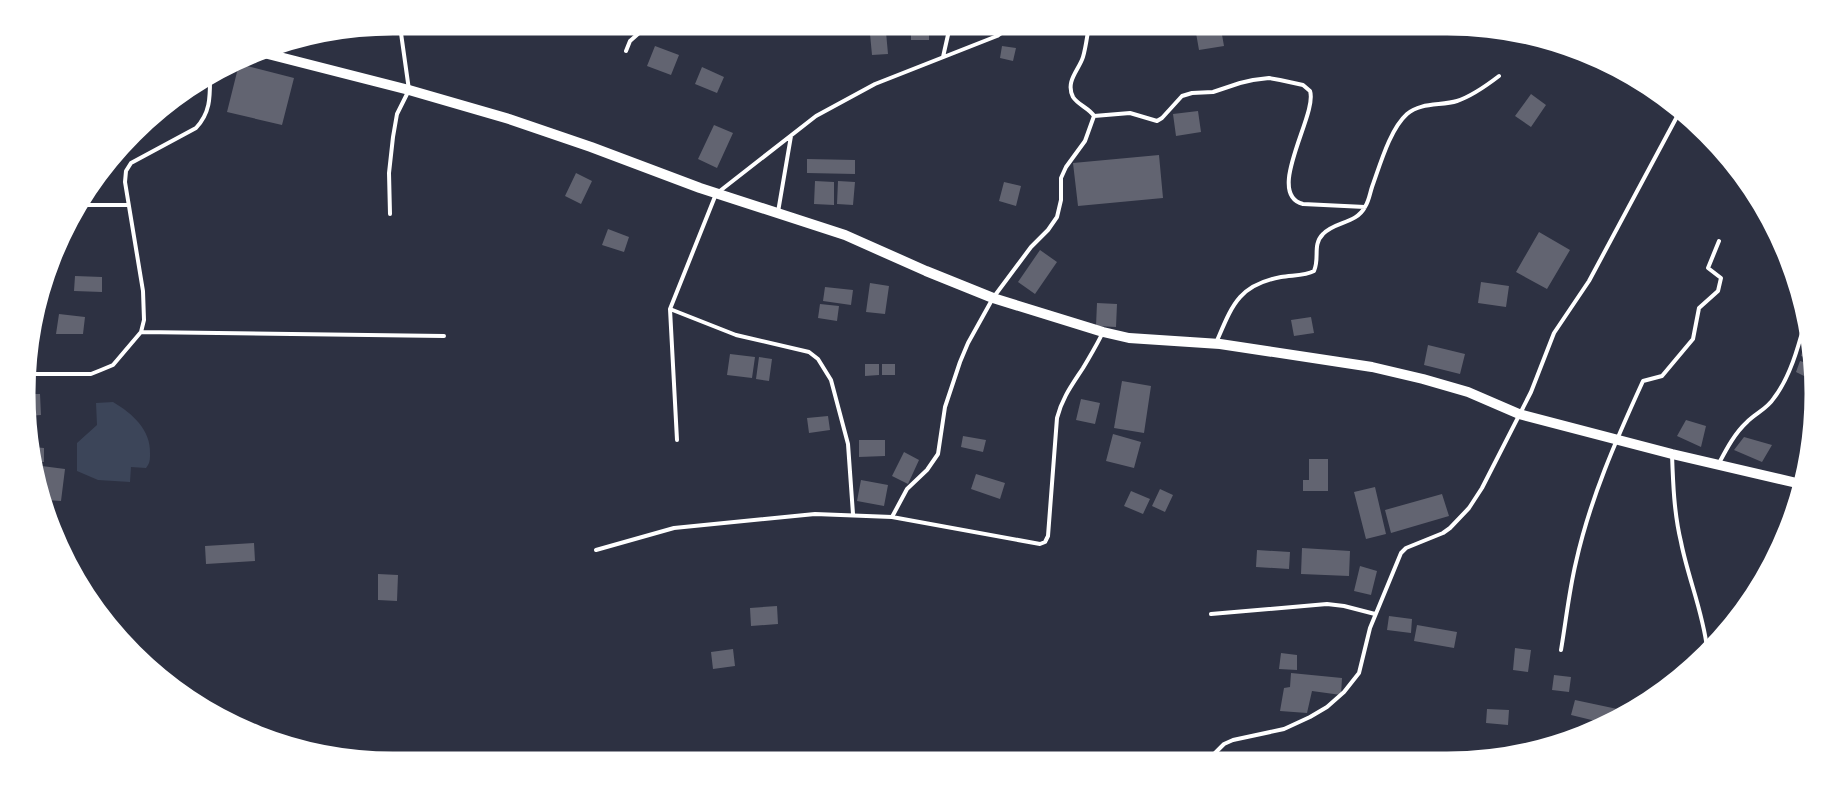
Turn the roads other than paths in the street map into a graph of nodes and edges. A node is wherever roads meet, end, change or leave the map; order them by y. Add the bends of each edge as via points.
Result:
1 (401, 33) edge
2 (639, 33) edge
3 (948, 33) edge
4 (1001, 33) edge
5 (1088, 33) edge
6 (626, 51) dead end
7 (271, 55) edge
8 (943, 57) junction
9 (1499, 76) dead end
10 (210, 83) edge
11 (409, 90) junction
12 (1094, 116) junction
13 (1677, 116) edge
14 (792, 136) junction
15 (716, 194) junction
16 (127, 204) junction
17 (86, 205) edge
18 (1365, 207) junction
19 (778, 213) junction
20 (390, 214) dead end
21 (1719, 241) dead end
22 (993, 298) junction
23 (670, 309) junction
24 (141, 332) junction
25 (1103, 332) junction
26 (1802, 334) edge
27 (444, 336) dead end
28 (1216, 344) junction
29 (34, 374) edge
30 (1519, 414) junction
31 (1616, 439) junction
32 (677, 440) dead end
33 (1672, 454) junction
34 (1717, 465) junction
35 (1796, 483) edge
36 (853, 514) junction
37 (892, 517) junction
38 (596, 550) dead end
39 (1212, 614) dead end
40 (1376, 614) junction
41 (1707, 642) edge
42 (1561, 650) dead end
43 (1214, 754) edge

1 - 11 street
2 - 6 street via 630,41
3 - 8 street
4 - 8 street
5 - 12 street via 1084,54 1071,82 1071,89 1074,98
7 - 11 main road
8 - 14 street via 875,84 816,116
9 - 18 street via 1462,98 1417,108 1408,113 1401,121 1380,163
10 - 16 street via 210,102 203,120 196,128 131,163 126,172 125,182
11 - 15 main road via 509,119
11 - 20 street via 397,114 393,137 389,173
12 - 18 street via 1130,113 1157,121 1186,95 1213,92 1261,79 1303,85 1310,91 1311,102 1290,175 1290,193 1303,204
12 - 22 street via 1085,141 1061,178 1061,200 1057,217
13 - 30 street via 1589,281 1554,333 1533,387
14 - 15 street
14 - 19 street
15 - 19 main road
15 - 23 street
16 - 17 street
16 - 24 street via 143,291 144,320
18 - 28 street via 1355,218 1329,228 1322,234 1315,247 1316,268 1313,272 1271,279 1240,296 1232,307
19 - 22 main road via 845,235
21 - 31 street via 1708,268 1721,278 1718,291 1699,308 1693,338 1667,371 1662,376 1643,381
22 - 25 main road
22 - 37 street via 968,342 960,362 945,407 938,454 927,470 907,489
23 - 32 street
23 - 36 street via 736,335 809,352 818,359 831,380 848,444
24 - 27 street
24 - 29 street via 113,365 91,374
25 - 28 main road via 1128,338
25 - 37 street via 1090,357 1066,392 1060,407 1048,536 1045,542 1040,544
26 - 34 street via 1798,350 1780,390 1764,410 1738,431
28 - 30 main road via 1372,367 1468,392
30 - 31 main road
30 - 40 street via 1497,462 1469,508 1443,533 1406,548 1401,553
31 - 33 main road
31 - 42 street via 1597,489 1576,563
33 - 34 main road
33 - 41 street via 1680,540
34 - 35 main road
36 - 37 street
36 - 38 street via 815,514 674,528
39 - 40 street via 1327,604
40 - 43 street via 1359,674 1341,695 1303,721 1284,729 1233,740 1224,744

